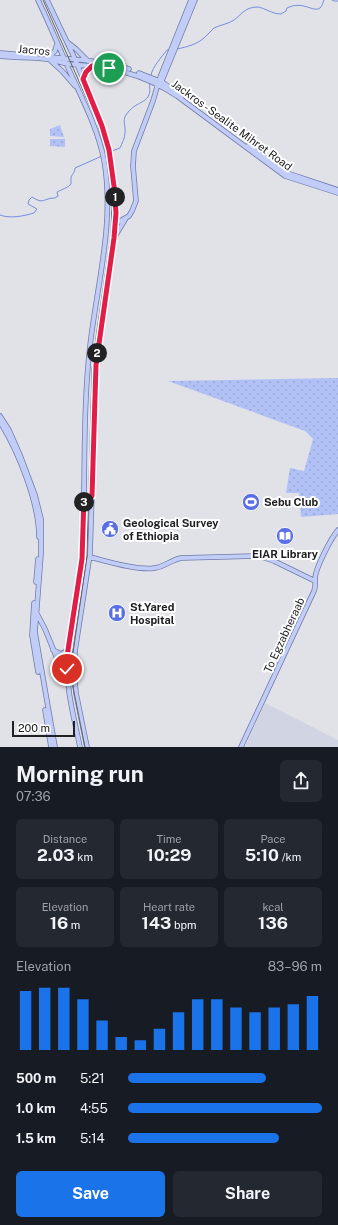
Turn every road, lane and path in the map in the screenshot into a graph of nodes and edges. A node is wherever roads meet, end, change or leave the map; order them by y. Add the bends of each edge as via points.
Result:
1 (38, 0) edge
2 (47, 0) edge
3 (191, 0) edge
4 (195, 0) edge
5 (187, 15) junction
6 (66, 41) junction
7 (57, 42) junction
8 (174, 46) junction
9 (0, 52) edge
10 (0, 56) edge
11 (49, 58) junction
12 (75, 59) junction
13 (66, 61) junction
14 (89, 62) junction
15 (77, 64) junction
16 (92, 66) junction
17 (147, 77) junction
18 (83, 79) junction
19 (159, 84) junction
20 (79, 90) junction
21 (312, 183) junction
22 (338, 190) edge
23 (338, 194) edge
24 (116, 213) junction
25 (127, 217) junction
26 (115, 224) junction
27 (114, 238) junction
28 (0, 416) edge
29 (0, 422) edge
30 (30, 487) junction
31 (92, 496) junction
32 (84, 497) junction
33 (338, 530) edge
34 (90, 556) junction
35 (315, 579) junction
36 (35, 609) junction
37 (53, 650) junction
38 (68, 650) junction
39 (68, 687) junction
40 (51, 736) junction
41 (52, 747) edge
42 (55, 747) edge
43 (80, 747) edge
44 (88, 747) edge
45 (241, 747) edge

1 - 7 main road
2 - 6 main road
3 - 5 main road
4 - 5 main road
5 - 8 main road
6 - 12 main road
6 - 14 main road
7 - 11 main road via 56,50
7 - 13 main road
8 - 19 main road
8 - 19 main road
9 - 11 main road, Jacros
10 - 11 main road, Jacros
11 - 13 main road, Jacros
11 - 20 main road
12 - 13 main road
12 - 14 main road
12 - 15 main road
13 - 15 main road
13 - 20 main road
14 - 17 main road via 121,67
15 - 16 main road
15 - 18 main road
16 - 17 main road
16 - 18 main road
17 - 19 main road
18 - 24 main road via 109,150
19 - 21 main road via 278,167
19 - 25 main road via 134,151 136,200
20 - 32 main road via 102,152 108,194 107,230 87,373
21 - 22 main road
21 - 23 main road
24 - 25 main road
24 - 26 main road
25 - 26 main road
25 - 27 main road
26 - 27 main road
27 - 31 main road via 96,365
28 - 30 main road via 14,439
29 - 30 main road via 11,441
30 - 36 main road via 38,526
31 - 32 main road
31 - 34 main road
32 - 38 main road via 82,559
33 - 35 main road, To Egzabheraab via 328,545
34 - 35 main road via 151,569 181,558 252,556 266,558
34 - 44 main road via 74,672 76,696 80,701
35 - 45 main road, To Egzabheraab via 314,591
36 - 37 main road
36 - 40 main road via 35,635
37 - 38 main road via 61,654
37 - 39 main road
38 - 39 main road
39 - 43 main road
40 - 41 main road
40 - 42 main road

